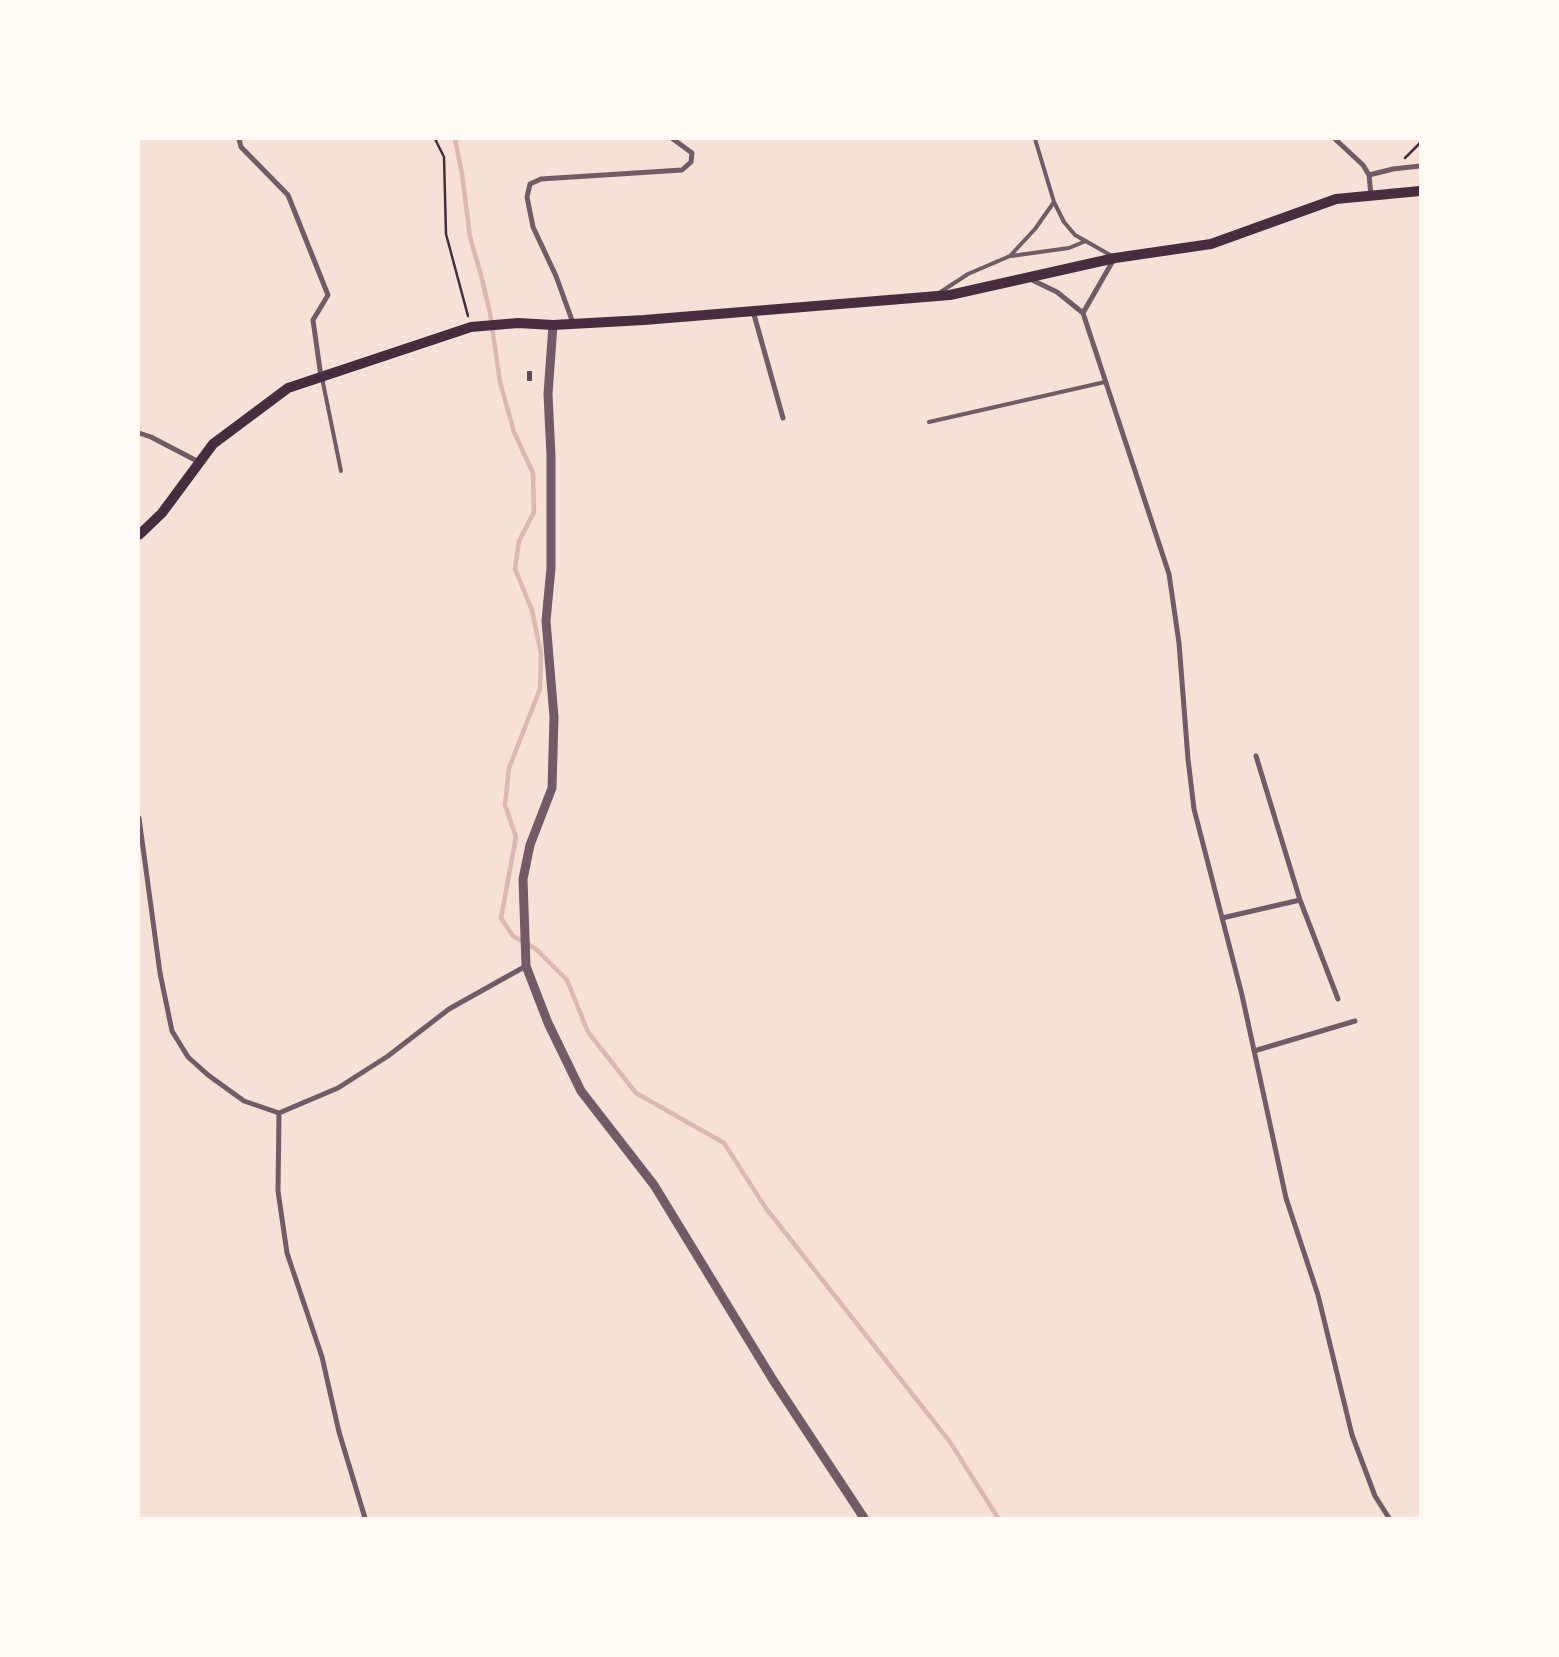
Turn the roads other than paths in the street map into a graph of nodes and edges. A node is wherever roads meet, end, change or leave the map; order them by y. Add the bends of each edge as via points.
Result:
1 (239, 139) edge
2 (673, 139) edge
3 (1035, 139) edge
4 (1335, 139) edge
5 (1420, 166) edge
6 (1369, 175) junction
7 (1420, 191) edge
8 (1371, 196) junction
9 (1054, 202) junction
10 (1086, 241) junction
11 (1010, 256) junction
12 (1114, 258) junction
13 (1026, 277) junction
14 (933, 297) junction
15 (753, 311) junction
16 (1083, 313) junction
17 (573, 324) junction
18 (553, 325) junction
19 (322, 377) junction
20 (1105, 382) junction
21 (783, 418) dead end
22 (929, 422) dead end
23 (139, 433) edge
24 (198, 462) junction
25 (341, 471) dead end
26 (139, 535) edge
27 (1256, 756) dead end
28 (139, 818) edge
29 (1300, 900) junction
30 (1222, 918) junction
31 (526, 966) junction
32 (1338, 999) dead end
33 (1355, 1021) dead end
34 (1254, 1050) junction
35 (279, 1113) junction
36 (365, 1518) edge
37 (864, 1518) edge
38 (1389, 1518) edge

1 - 19 street via 241,147 288,195 328,295 314,320
2 - 17 street via 692,153 691,162 682,170 541,179 530,184 527,197 533,227 556,276
3 - 9 lane
4 - 6 street via 1363,165
5 - 6 street
6 - 8 street
7 - 8 main road
8 - 12 main road via 1336,199 1211,244
9 - 10 lane via 1064,222
9 - 11 lane
10 - 11 lane via 1069,248
10 - 12 lane
11 - 14 lane via 968,274
12 - 13 main road
12 - 16 street
13 - 14 main road via 950,296
13 - 16 street via 1057,292
14 - 15 main road
15 - 17 main road
15 - 21 street
16 - 20 street
17 - 18 main road
18 - 19 main road via 476,327
18 - 31 street via 548,394 551,568 546,621 554,717 552,788 530,845 523,879
19 - 24 main road via 288,388 213,444
19 - 25 lane
20 - 22 lane
20 - 30 street via 1169,574 1179,643 1194,810
23 - 24 street
24 - 26 main road via 162,514
27 - 29 street
28 - 35 street via 160,973 172,1031 188,1057 208,1075 244,1101
29 - 30 street
29 - 32 street
30 - 34 street
31 - 35 street via 449,1009 388,1056 338,1088
31 - 37 street via 548,1023 581,1091 654,1185 772,1380
33 - 34 street
34 - 38 street via 1286,1198 1318,1294 1352,1435 1374,1496
35 - 36 street via 278,1191 287,1253 322,1357 339,1432

